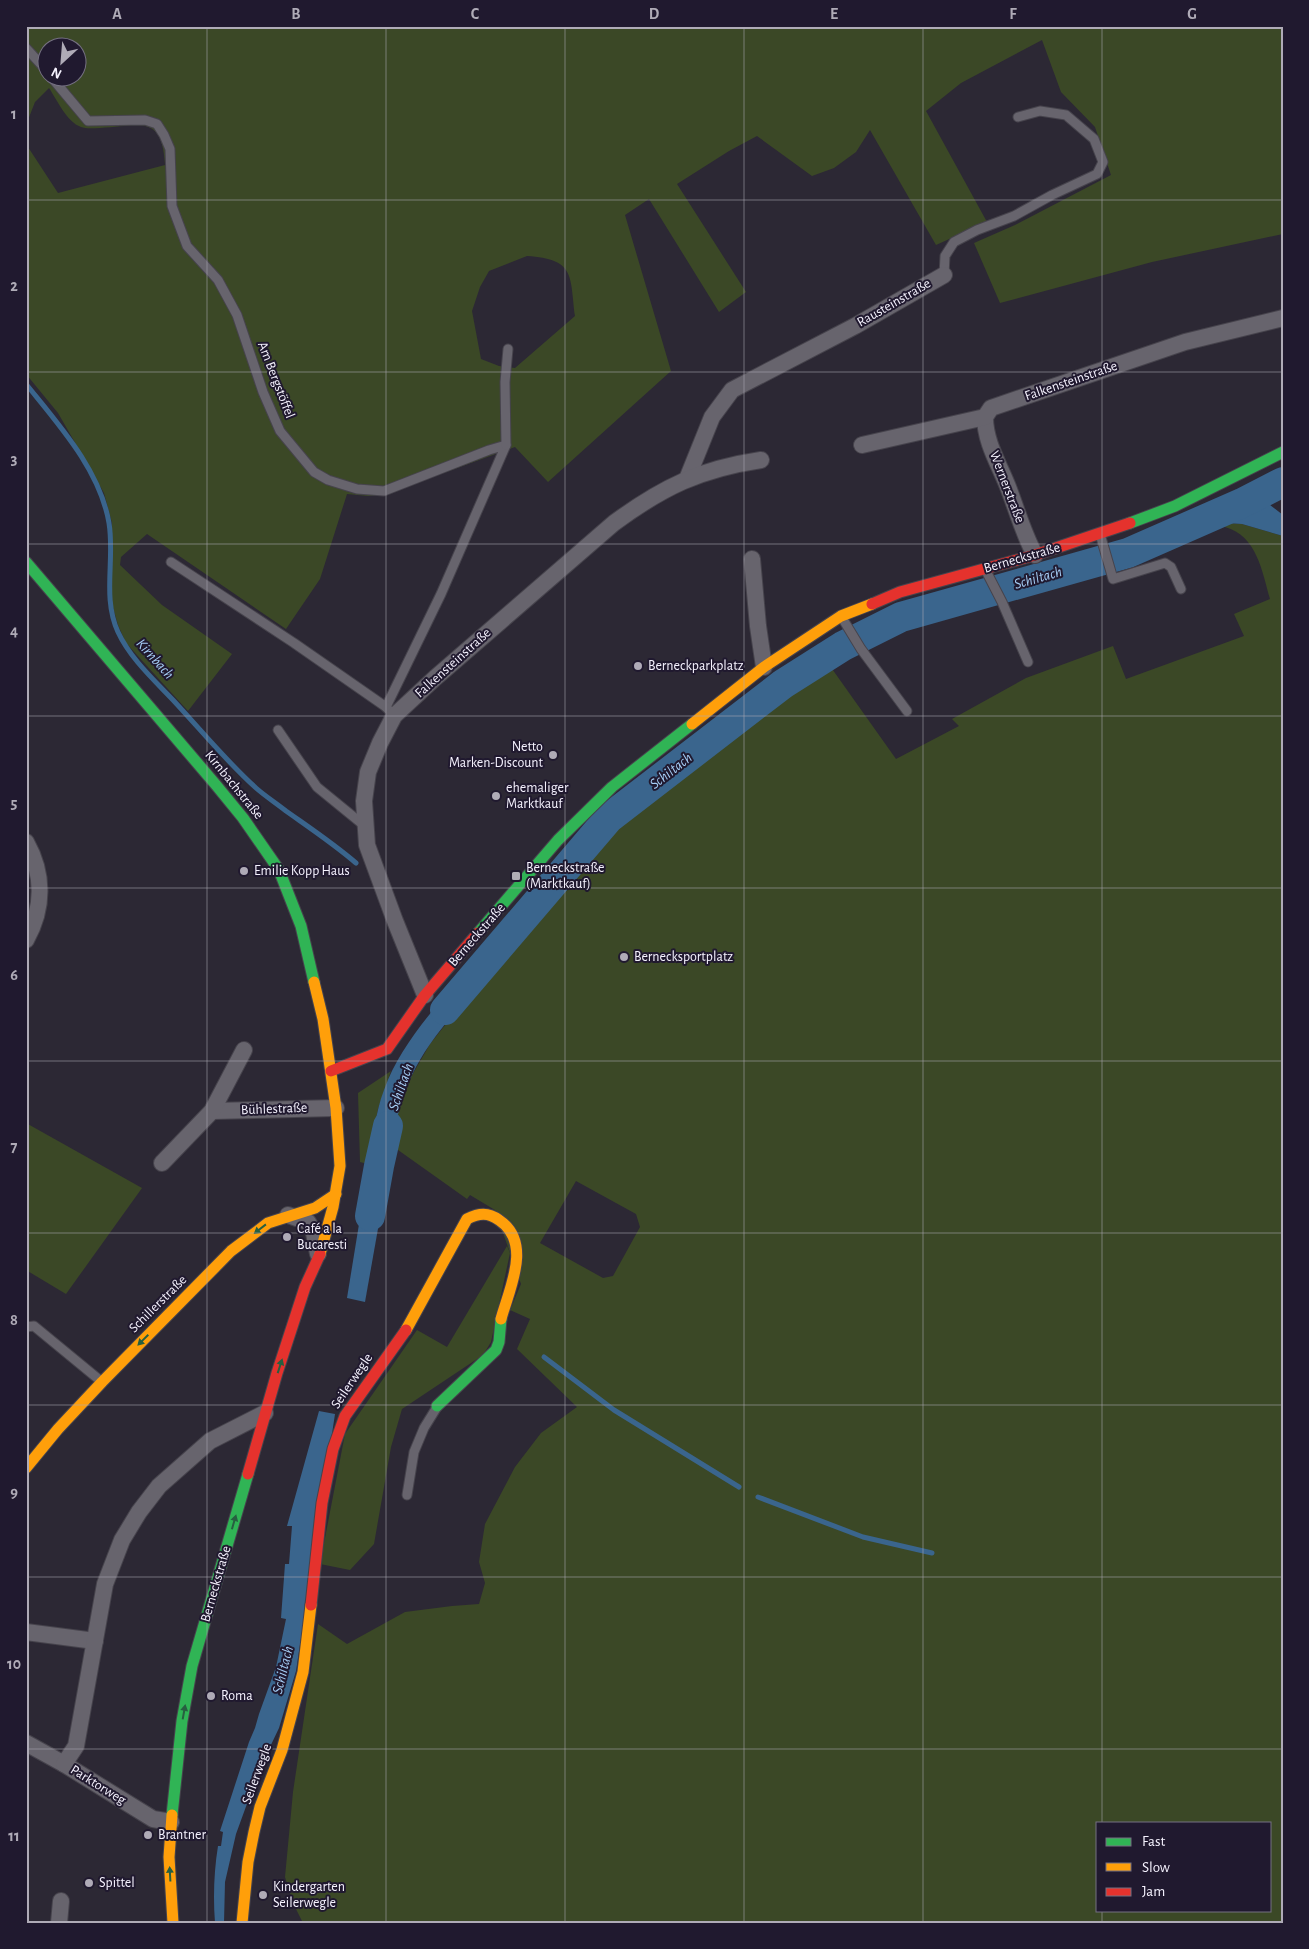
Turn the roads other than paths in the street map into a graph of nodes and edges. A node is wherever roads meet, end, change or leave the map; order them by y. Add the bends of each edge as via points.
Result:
1 (26, 48) edge
2 (38, 61) edge
3 (60, 88) edge
4 (1018, 117) dead end
5 (944, 275) joint
6 (1283, 318) edge
7 (508, 349) dead end
8 (985, 417) junction
9 (506, 445) junction
10 (862, 445) dead end
11 (1283, 452) edge
12 (761, 460) dead end
13 (686, 479) junction
14 (1100, 534) junction
15 (1035, 555) junction
16 (752, 559) dead end
17 (26, 562) edge
18 (171, 562) dead end
19 (985, 568) junction
20 (1181, 589) dead end
21 (841, 616) junction
22 (1028, 662) dead end
23 (764, 667) junction
24 (907, 711) dead end
25 (390, 712) junction
26 (278, 730) dead end
27 (366, 827) junction
28 (26, 842) edge
29 (26, 940) edge
30 (425, 996) junction
31 (244, 1050) dead end
32 (330, 1071) junction
33 (336, 1108) junction
34 (212, 1111) junction
35 (162, 1163) dead end
36 (336, 1194) junction
37 (287, 1216) junction
38 (319, 1256) junction
39 (26, 1327) edge
40 (102, 1382) junction
41 (437, 1406) joint
42 (265, 1413) junction
43 (26, 1468) edge
44 (406, 1495) dead end
45 (26, 1632) edge
46 (95, 1641) junction
47 (26, 1743) edge
48 (64, 1764) junction
49 (171, 1822) junction
50 (61, 1901) dead end
51 (59, 1923) edge
52 (173, 1923) edge
53 (242, 1923) edge

1 - 2 lane
3 - 9 lane, Am Bergstöffel via 88,121 146,120 157,124 170,149 172,206 187,246 218,280 238,315 263,392 280,430 314,472 357,489 384,490
4 - 5 lane, Rausteinstraße via 1040,111 1066,115 1094,139 1103,162 1097,174 954,242 945,256
5 - 13 street, Rausteinstraße via 732,390 712,417
6 - 8 street, Falkensteinstraße via 1185,342 992,408
7 - 9 lane
8 - 10 street, Falkensteinstraße
8 - 15 street, Wernerstraße via 987,438
9 - 25 lane
11 - 14 main road, Berneckstraße via 1175,506
12 - 13 street, Falkensteinstraße via 724,466
13 - 25 street, Falkensteinstraße via 640,504 614,523 435,678
14 - 15 main road, Berneckstraße
14 - 20 lane via 1113,579 1165,563 1171,567
15 - 19 main road, Berneckstraße
16 - 23 street
17 - 32 main road, Kirnbachstraße via 243,818 279,870 301,926 323,1019
18 - 25 lane via 271,627
19 - 21 main road, Berneckstraße via 900,592
19 - 22 lane
21 - 23 main road, Berneckstraße
21 - 24 lane
23 - 30 main road, Berneckstraße via 612,787 558,840
25 - 27 street, Falkensteinstraße via 368,772 364,801
26 - 27 lane via 317,787
27 - 30 street, Falkensteinstraße via 368,845
28 - 29 street via 38,872 40,891 35,924
30 - 32 main road, Berneckstraße via 387,1049
31 - 34 street
32 - 33 main road, Berneckstraße
33 - 34 street, Bühlestraße
33 - 36 main road, Berneckstraße via 340,1166
34 - 35 street
36 - 37 main road, Schillerstraße via 315,1208
36 - 38 main road, Berneckstraße
37 - 38 street via 308,1222
37 -> 40 main road, Schillerstraße via 268,1223 231,1251
42 -> 38 main road, Berneckstraße via 305,1287
39 - 40 lane via 34,1326
40 - 43 main road, Schillerstraße
41 - 44 lane, Seilerwegle via 414,1452
41 - 53 main road, Seilerwegle via 492,1355 500,1343 500,1322 516,1266 518,1245 514,1232 484,1212 467,1219 408,1326 345,1416 333,1449 322,1503 303,1672 282,1750 260,1807 248,1862
42 - 46 street via 210,1441 159,1486 139,1512 122,1540 105,1584
49 -> 42 main road, Berneckstraße via 182,1721 192,1666
45 - 46 street
46 - 48 street via 76,1746
47 - 48 street, Parktorweg
48 - 49 street, Parktorweg via 152,1819
52 -> 49 main road, Berneckstraße via 169,1857
50 - 51 street

